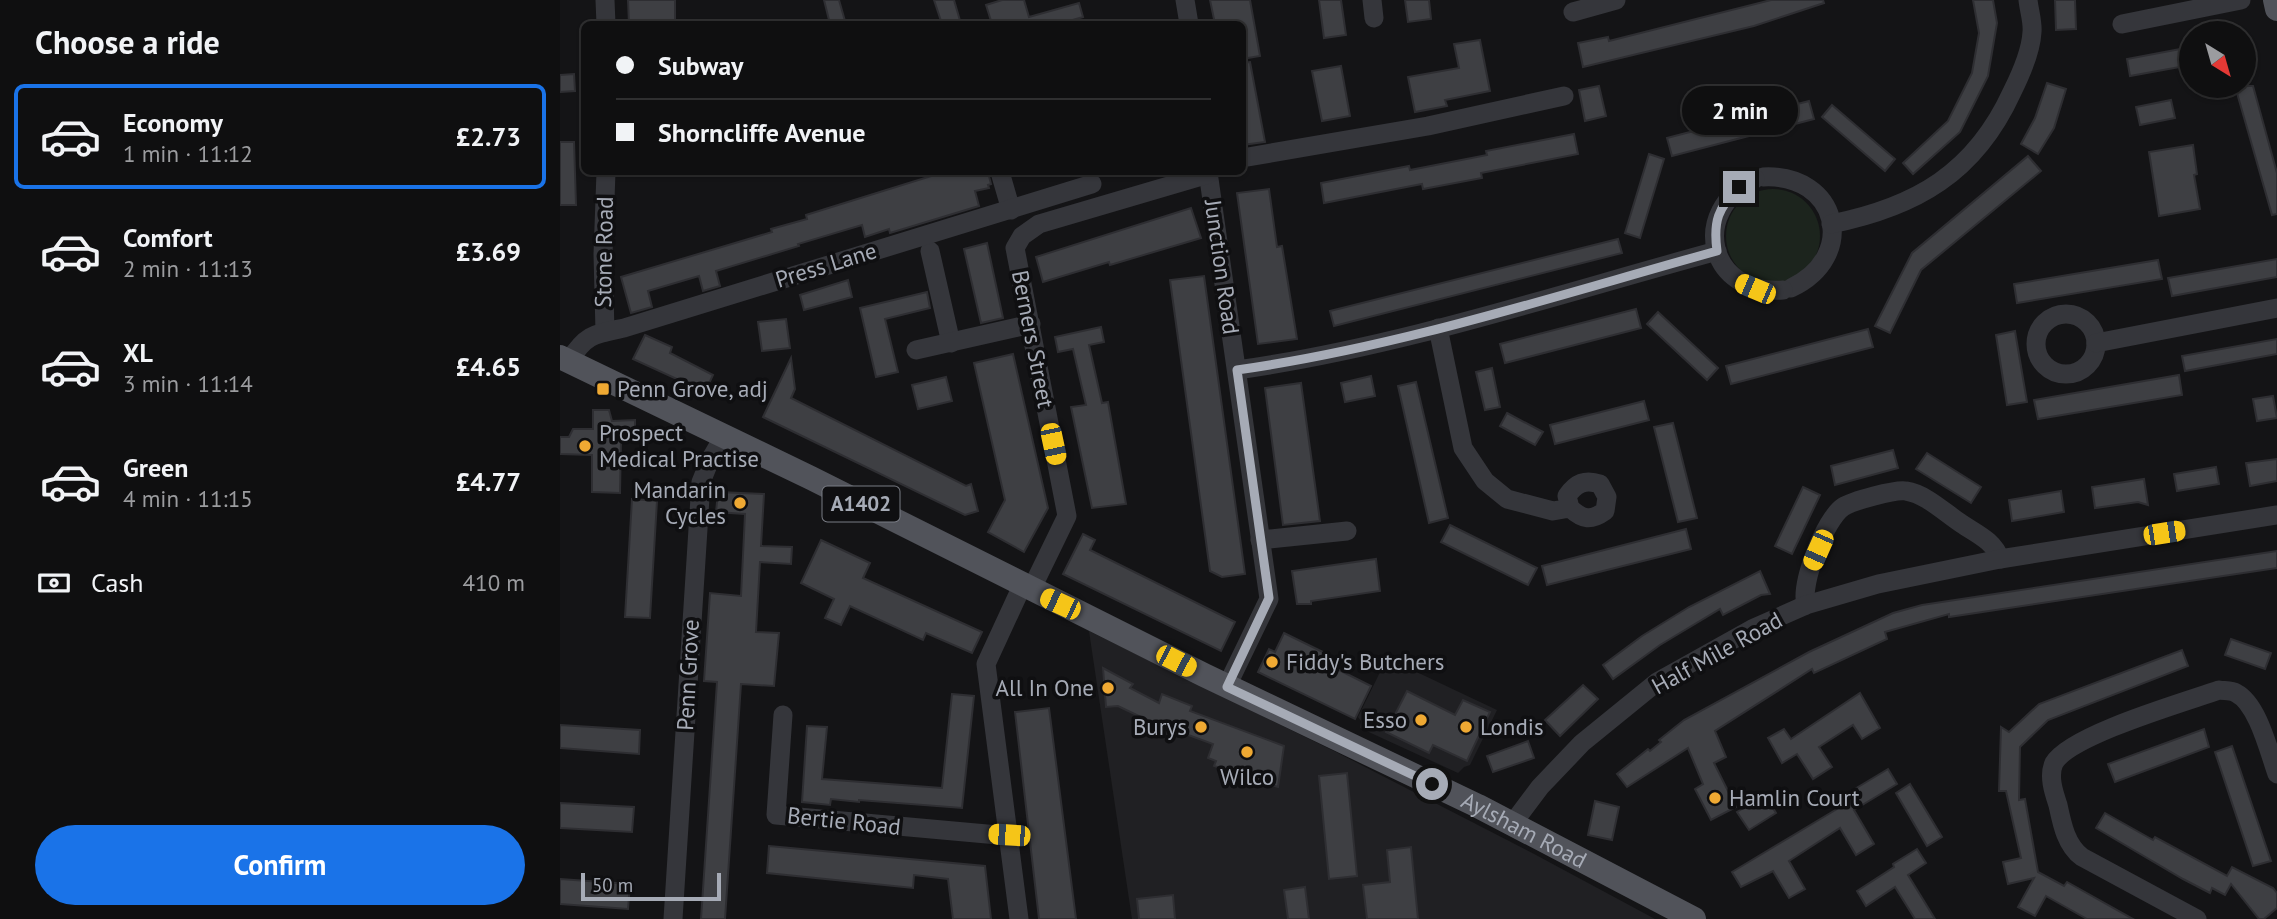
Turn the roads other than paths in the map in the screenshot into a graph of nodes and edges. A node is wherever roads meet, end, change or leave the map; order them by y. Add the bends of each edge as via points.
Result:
1 (605, 0) edge
2 (1185, 0) edge
3 (1616, 0) edge
4 (2028, 0) edge
5 (2241, 0) edge
6 (2274, 0) edge
7 (2277, 9) edge
8 (1573, 12) dead end
9 (606, 21) edge
10 (1188, 21) edge
11 (2122, 24) dead end
12 (1564, 96) dead end
13 (1246, 157) edge
14 (606, 175) edge
15 (1001, 175) edge
16 (1202, 175) edge
17 (1209, 175) edge
18 (1092, 184) dead end
19 (1011, 210) junction
20 (1831, 223) junction
21 (930, 251) dead end
22 (1717, 251) junction
23 (2277, 308) edge
24 (1031, 324) junction
25 (1438, 328) junction
26 (606, 332) junction
27 (951, 343) junction
28 (2096, 343) dead end
29 (916, 350) dead end
30 (564, 359) edge
31 (1237, 370) junction
32 (724, 436) junction
33 (1570, 508) dead end
34 (2277, 515) edge
35 (1347, 531) dead end
36 (1260, 540) junction
37 (2000, 559) junction
38 (1027, 588) junction
39 (1806, 605) junction
40 (1227, 687) junction
41 (783, 715) dead end
42 (2277, 774) edge
43 (1513, 823) junction
44 (1009, 835) junction
45 (673, 919) edge
46 (1019, 919) edge
47 (1694, 919) edge
48 (2197, 919) edge

1 - 9 street
2 - 10 street
3 - 8 street
4 - 20 street via 2032,32 2023,68 2000,120 1967,161 1931,189 1890,209
5 - 11 street
6 - 7 main road
12 - 13 street via 1428,126
14 - 26 street, Stone Road
15 - 19 street
16 - 24 street, Berners Street via 1030,229 1015,248
17 - 31 street, Junction Road
18 - 19 street, Press Lane
19 - 26 street, Press Lane
20 - 22 street via 1832,240 1818,270 1787,289 1755,289 1742,283 1731,275
20 - 22 street via 1814,191 1799,181 1781,176 1759,178 1739,187 1717,215
21 - 27 street
22 - 25 street
23 - 28 street
24 - 27 street
24 - 38 street, Berners Street via 1067,516
25 - 31 street via 1290,363
25 - 33 street via 1463,448 1485,481 1507,499 1553,511
26 - 30 street, Press Lane via 590,336
27 - 29 street
30 - 32 main road, Aylsham Road / A1402
31 - 36 street, Junction Road
32 - 38 main road, Aylsham Road / A1402
32 - 45 street, Penn Grove via 701,482
34 - 37 street, Half Mile Road
35 - 36 street
36 - 40 street, Junction Road via 1269,598
37 - 39 street, Half Mile Road via 1878,584
37 - 39 street, Half Mile Road via 1992,543 1904,490 1852,503 1832,518 1811,565
38 - 40 main road, Aylsham Road / A1402
38 - 44 street, Berners Street via 986,664
39 - 43 street, Half Mile Road via 1657,682 1582,743
40 - 43 main road, Aylsham Road / A1402
41 - 44 street, Bertie Road via 776,815
42 - 48 street via 2246,700 2219,690 2086,738 2065,750 2053,765 2052,782 2072,850
43 - 47 main road, Aylsham Road / A1402
44 - 46 street, Berners Street

